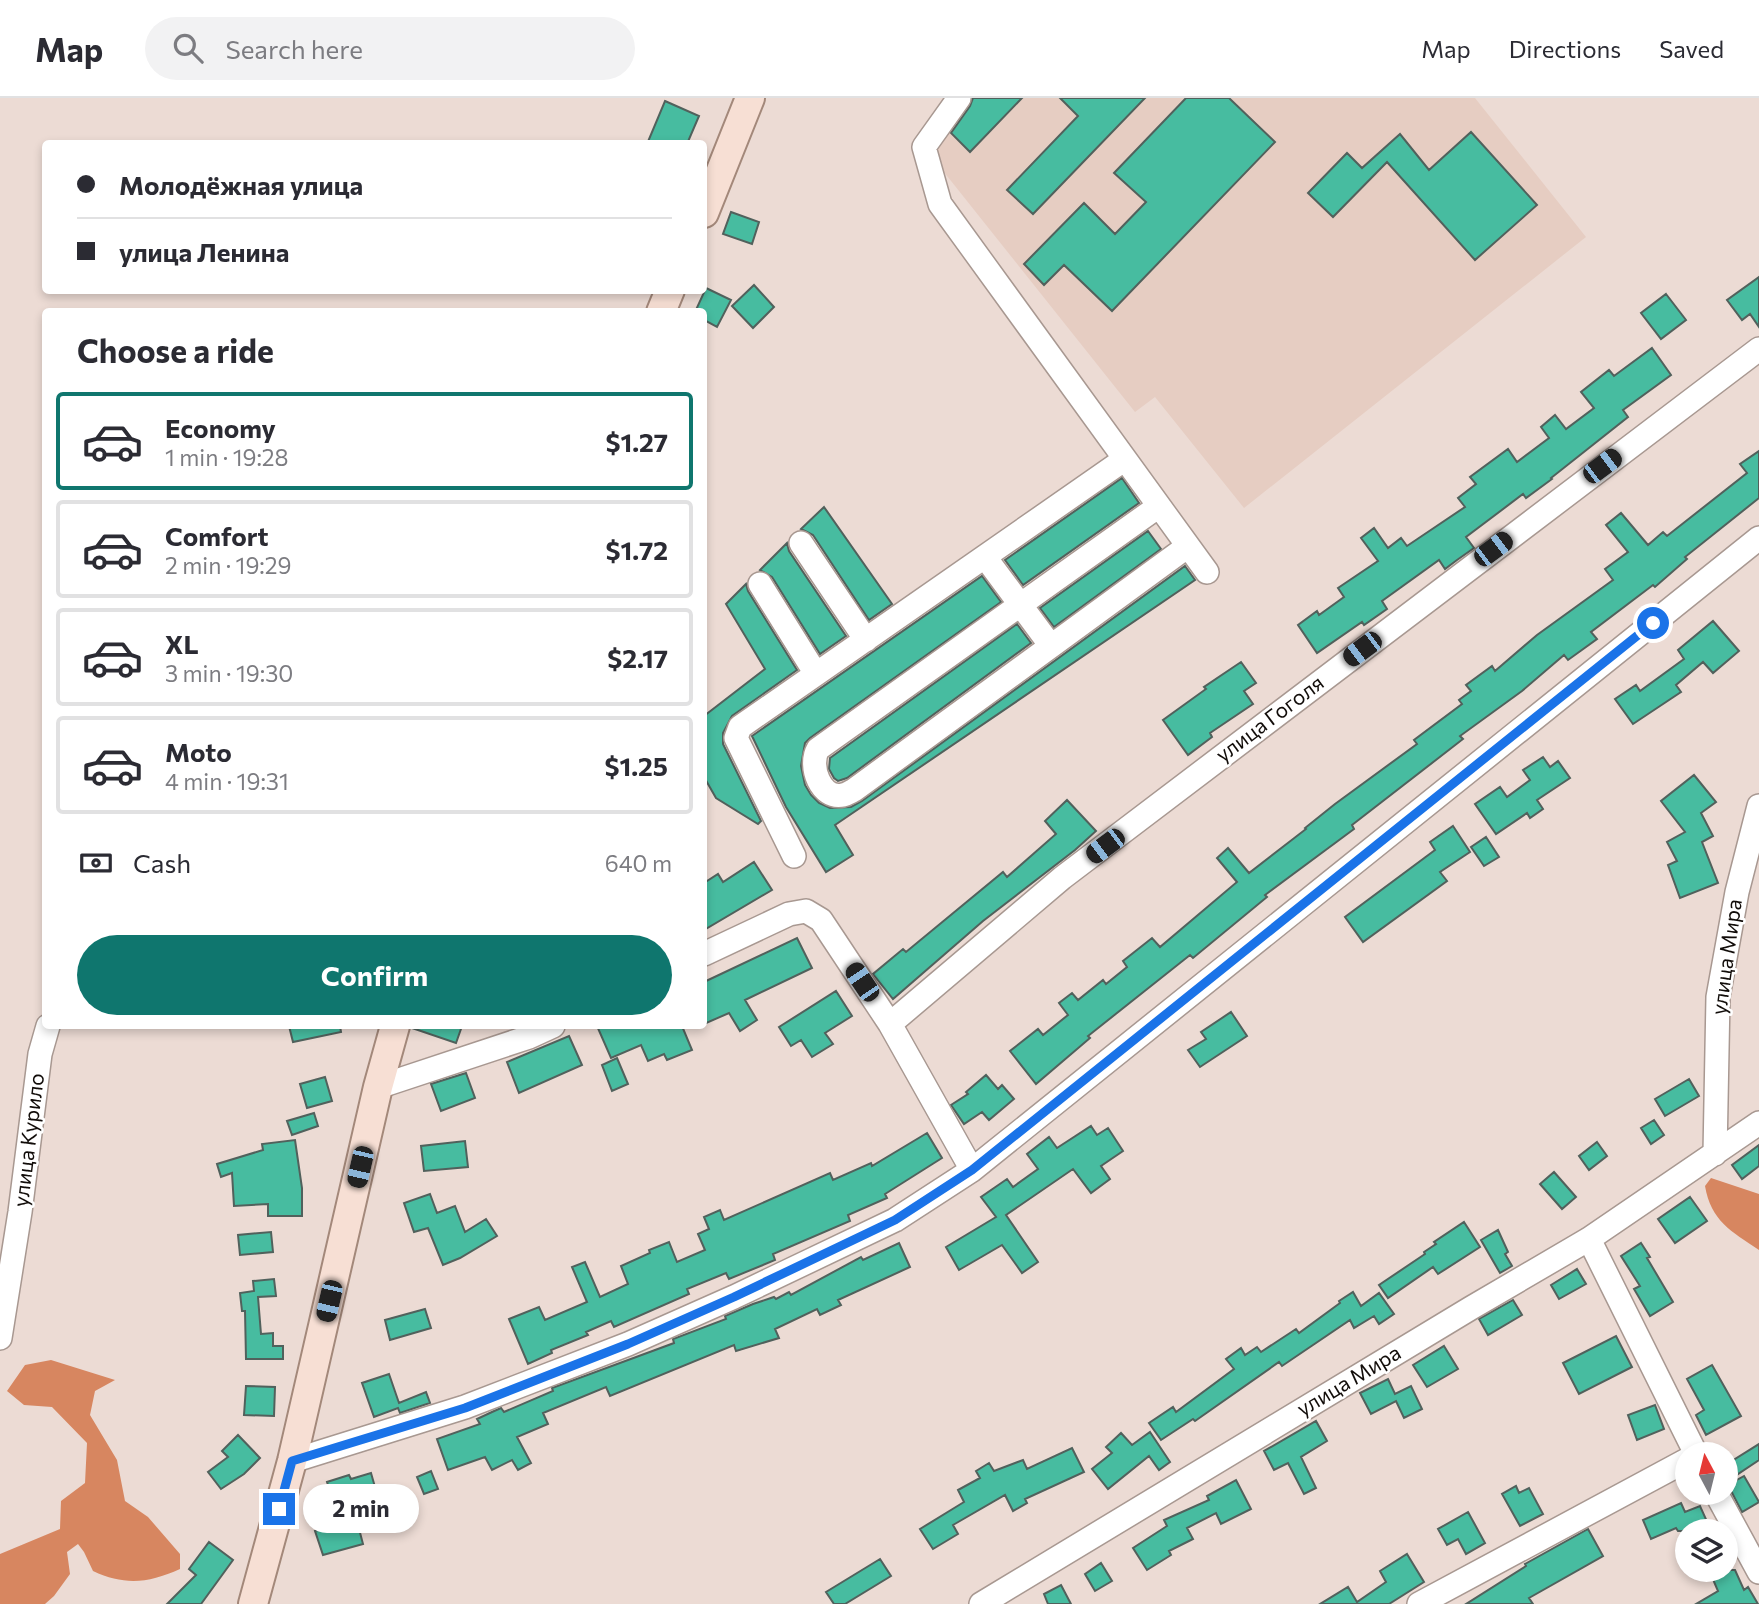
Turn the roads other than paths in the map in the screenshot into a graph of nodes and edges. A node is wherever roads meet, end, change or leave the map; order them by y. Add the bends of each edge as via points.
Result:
1 (750, 98) edge
2 (959, 98) edge
3 (707, 206) edge
4 (1759, 349) edge
5 (1125, 459) junction
6 (1159, 506) junction
7 (1759, 538) edge
8 (801, 543) dead end
9 (1188, 546) junction
10 (985, 557) junction
11 (1207, 572) dead end
12 (760, 584) dead end
13 (1021, 605) junction
14 (866, 640) junction
15 (1051, 646) junction
16 (816, 674) junction
17 (1759, 806) edge
18 (794, 856) dead end
19 (707, 953) edge
20 (890, 1024) junction
21 (47, 1029) edge
22 (394, 1029) edge
23 (546, 1029) edge
24 (378, 1087) junction
25 (1759, 1123) edge
26 (1715, 1154) junction
27 (972, 1170) junction
28 (1589, 1239) junction
29 (0, 1338) edge
30 (1690, 1442) edge
31 (292, 1461) junction
32 (1675, 1466) edge
33 (1723, 1505) edge
34 (1759, 1572) edge
35 (253, 1604) edge
36 (981, 1604) edge
37 (1419, 1604) edge

1 - 3 main road
2 - 5 street via 924,147 940,204
4 - 20 street, улица Гоголя via 1062,878
5 - 6 street
5 - 10 street
6 - 9 street
6 - 13 street
7 - 27 street
8 - 14 street
9 - 11 street
9 - 15 street
10 - 13 street
10 - 14 street
12 - 16 street
13 - 15 street
13 - 15 street via 818,749 813,768 823,788 841,796 854,790
14 - 16 street
16 - 18 street via 740,727 736,738
17 - 26 street, улица Мира via 1718,997
19 - 20 street via 789,914 806,911 821,920
20 - 27 street
21 - 29 street, улица Курило
22 - 24 main road
23 - 24 street
24 - 31 main road
25 - 26 street, улица Мира
26 - 28 street, улица Мира
27 - 31 street via 895,1220 628,1344 465,1408
28 - 30 street
28 - 36 street, улица Мира
31 - 35 main road
32 - 37 street
33 - 34 street

